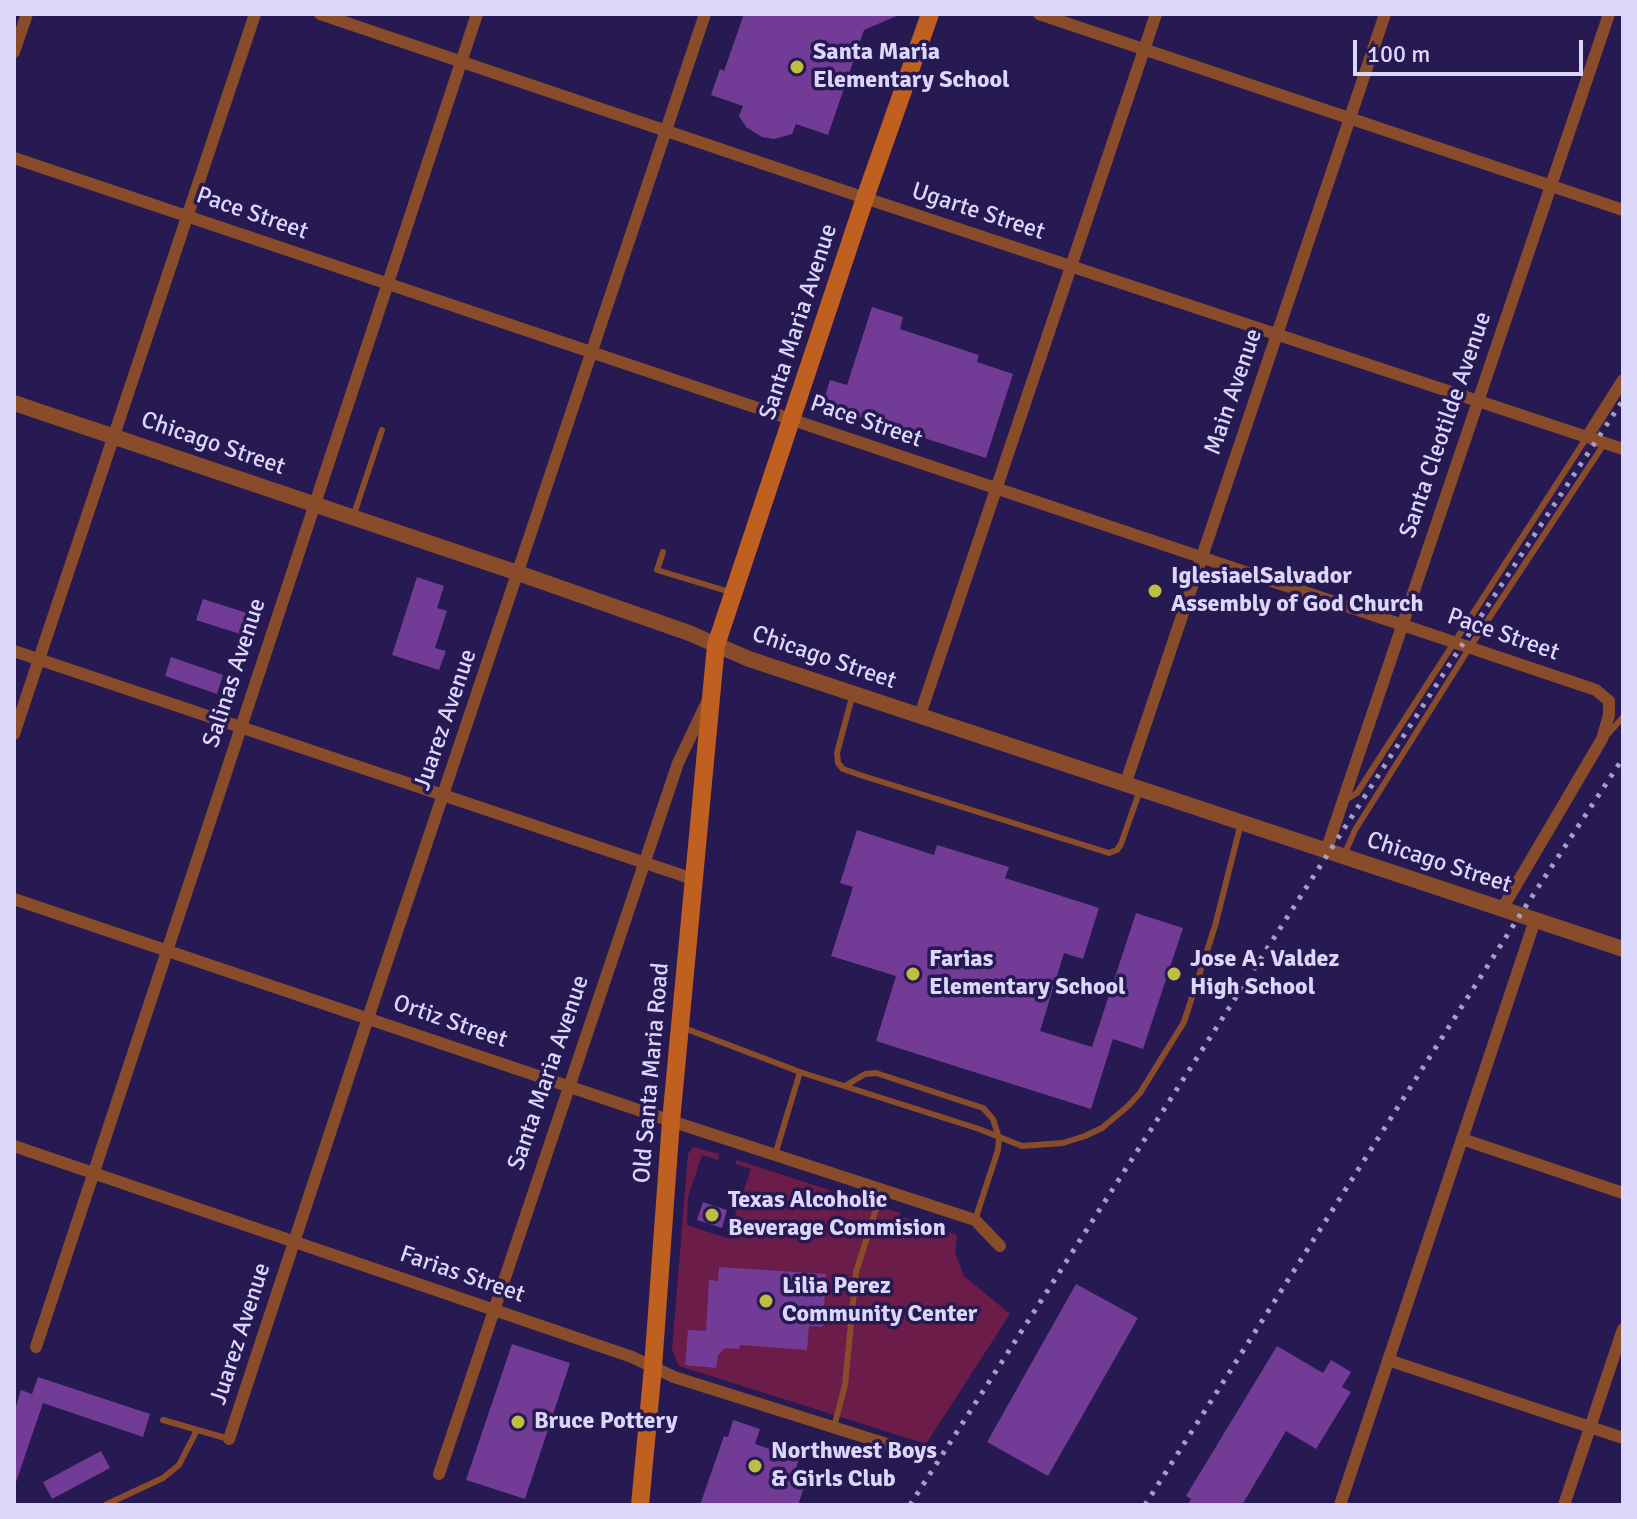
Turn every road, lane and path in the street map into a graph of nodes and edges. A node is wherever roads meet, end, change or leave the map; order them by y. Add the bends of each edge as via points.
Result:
1 (27, 14) edge
2 (255, 14) edge
3 (320, 14) edge
4 (477, 14) edge
5 (705, 14) edge
6 (930, 14) edge
7 (1039, 14) edge
8 (1156, 14) edge
9 (1385, 14) edge
10 (1609, 14) edge
11 (1144, 49) junction
12 (14, 52) edge
13 (461, 61) junction
14 (1350, 118) junction
15 (666, 131) junction
16 (14, 158) edge
17 (1551, 186) junction
18 (865, 198) junction
19 (1623, 210) edge
20 (187, 216) junction
21 (1071, 266) junction
22 (387, 283) junction
23 (1277, 335) junction
24 (592, 351) junction
25 (1623, 380) edge
26 (1478, 401) junction
27 (14, 403) edge
28 (792, 420) junction
29 (382, 430) dead end
30 (114, 436) junction
31 (1587, 437) junction
32 (1604, 443) junction
33 (1623, 449) edge
34 (996, 489) junction
35 (314, 504) junction
36 (353, 517) junction
37 (663, 552) dead end
38 (1202, 557) junction
39 (518, 573) junction
40 (734, 593) junction
41 (1402, 625) junction
42 (1455, 642) junction
43 (716, 645) junction
44 (1470, 647) junction
45 (14, 651) edge
46 (39, 660) junction
47 (712, 692) junction
48 (853, 694) junction
49 (920, 715) junction
50 (1623, 717) edge
51 (240, 727) junction
52 (14, 734) edge
53 (1602, 739) junction
54 (1133, 787) junction
55 (444, 796) junction
56 (1342, 804) junction
57 (1241, 823) junction
58 (1326, 851) junction
59 (1343, 856) junction
60 (645, 863) junction
61 (693, 879) junction
62 (14, 899) edge
63 (1502, 909) junction
64 (1535, 920) junction
65 (1623, 949) edge
66 (167, 950) junction
67 (368, 1018) junction
68 (679, 1027) junction
69 (800, 1072) junction
70 (570, 1086) junction
71 (845, 1086) junction
72 (671, 1121) junction
73 (999, 1138) junction
74 (1462, 1139) junction
75 (14, 1146) edge
76 (775, 1155) junction
77 (93, 1172) junction
78 (882, 1190) junction
79 (1623, 1193) edge
80 (975, 1220) junction
81 (295, 1241) junction
82 (1000, 1246) dead end
83 (495, 1309) junction
84 (1623, 1329) edge
85 (36, 1347) dead end
86 (1388, 1360) junction
87 (653, 1367) junction
88 (163, 1420) dead end
89 (834, 1427) junction
90 (1590, 1427) junction
91 (197, 1430) junction
92 (1623, 1438) edge
93 (229, 1439) joint
94 (896, 1447) dead end
95 (439, 1474) dead end
96 (105, 1505) edge
97 (640, 1505) edge
98 (1340, 1505) edge
99 (1564, 1505) edge

1 - 12 street
2 - 20 street
3 - 13 street, Ugarte Street
4 - 13 street, Salinas Avenue
5 - 15 street, Juarez Avenue
6 - 18 main road, Santa Maria Avenue
7 - 11 street
8 - 11 street
9 - 14 street, Main Avenue
10 - 17 street, Santa Cleotilde Avenue
11 - 14 street
11 - 21 street
13 - 15 street, Ugarte Street
13 - 22 street, Salinas Avenue
14 - 17 street
14 - 23 street, Main Avenue
15 - 18 street, Ugarte Street
15 - 24 street, Juarez Avenue
16 - 20 street, Pace Street
17 - 19 street
17 - 26 street, Santa Cleotilde Avenue
18 - 21 street, Ugarte Street
18 - 28 main road, Santa Maria Avenue
20 - 22 street, Pace Street
20 - 30 street
21 - 23 street, Ugarte Street
21 - 34 street
22 - 24 street, Pace Street
22 - 35 street, Salinas Avenue
23 - 26 street, Ugarte Street
23 - 38 street, Main Avenue
24 - 28 street, Pace Street
24 - 39 street, Juarez Avenue
25 - 31 street
26 - 31 street, Ugarte Street
26 - 41 street, Santa Cleotilde Avenue
27 - 30 street, Chicago Street
28 - 34 street, Pace Street
28 - 40 main road, Santa Maria Avenue
29 - 36 lane
30 - 35 street, Chicago Street
30 - 46 street
31 - 32 street, Ugarte Street
31 - 42 lane
32 - 33 street, Ugarte Street
32 - 44 lane
34 - 38 street, Pace Street
34 - 49 street
35 - 36 street, Chicago Street
35 - 51 street, Salinas Avenue
36 - 39 street, Chicago Street
37 - 40 lane via 657,570
38 - 41 street, Pace Street
38 - 54 street, Main Avenue
39 - 43 street, Chicago Street
39 - 55 street, Juarez Avenue
40 - 43 main road, Santa Maria Avenue
41 - 42 street, Pace Street
41 - 56 street, Santa Cleotilde Avenue
42 - 44 street, Pace Street
42 - 56 lane via 1357,793
43 - 47 main road, Old Santa Maria Road
43 - 48 street, Chicago Street
44 - 53 street, Pace Street via 1596,690 1609,701
44 - 59 lane
45 - 46 street
46 - 51 street
46 - 52 street
47 - 60 street, Santa Maria Avenue via 678,763
47 - 61 main road, Old Santa Maria Road
48 - 49 street, Chicago Street
48 - 54 lane via 837,753 843,769 860,775 1109,853 1121,844
49 - 54 street, Chicago Street
50 - 53 lane
51 - 55 street
51 - 66 street, Salinas Avenue
53 - 63 street
54 - 57 street, Chicago Street
55 - 60 street
55 - 67 street, Juarez Avenue
56 - 58 street, Santa Cleotilde Avenue
57 - 58 street, Chicago Street
57 - 73 lane via 1184,1022 1140,1093 1102,1128 1063,1143 1022,1146
58 - 59 street, Chicago Street
59 - 63 street, Chicago Street
60 - 61 street
60 - 70 street, Santa Maria Avenue
61 - 68 main road, Old Santa Maria Road
62 - 66 street, Ortiz Street
63 - 64 street, Chicago Street
64 - 65 street, Chicago Street
64 - 74 street
66 - 67 street, Ortiz Street
66 - 77 street, Salinas Avenue
67 - 70 street, Ortiz Street
67 - 81 street, Juarez Avenue
68 - 69 lane
68 - 72 main road, Old Santa Maria Road
69 - 71 lane
69 - 76 lane
70 - 72 street, Ortiz Street
70 - 83 street, Santa Maria Avenue
71 - 73 lane
71 - 73 lane via 876,1073 969,1102 993,1119
72 - 76 street, Ortiz Street
72 - 87 main road, Old Santa Maria Road
73 - 80 lane
74 - 79 street
74 - 86 street
75 - 77 street, Farias Street
76 - 78 street, Ortiz Street
77 - 81 street, Farias Street
77 - 85 street, Salinas Avenue
78 - 80 street, Ortiz Street
78 - 89 lane via 856,1272 845,1385
80 - 82 street, Ortiz Street
81 - 83 street, Farias Street
81 - 93 street, Juarez Avenue
83 - 87 street, Farias Street
83 - 95 street, Santa Maria Avenue
84 - 90 street
86 - 90 street
86 - 98 street
87 - 89 street, Farias Street
87 - 97 main road, Old Santa Maria Road
88 - 91 lane
89 - 94 street, Farias Street
90 - 92 street
90 - 99 street
91 - 93 lane
91 - 96 lane via 179,1465

